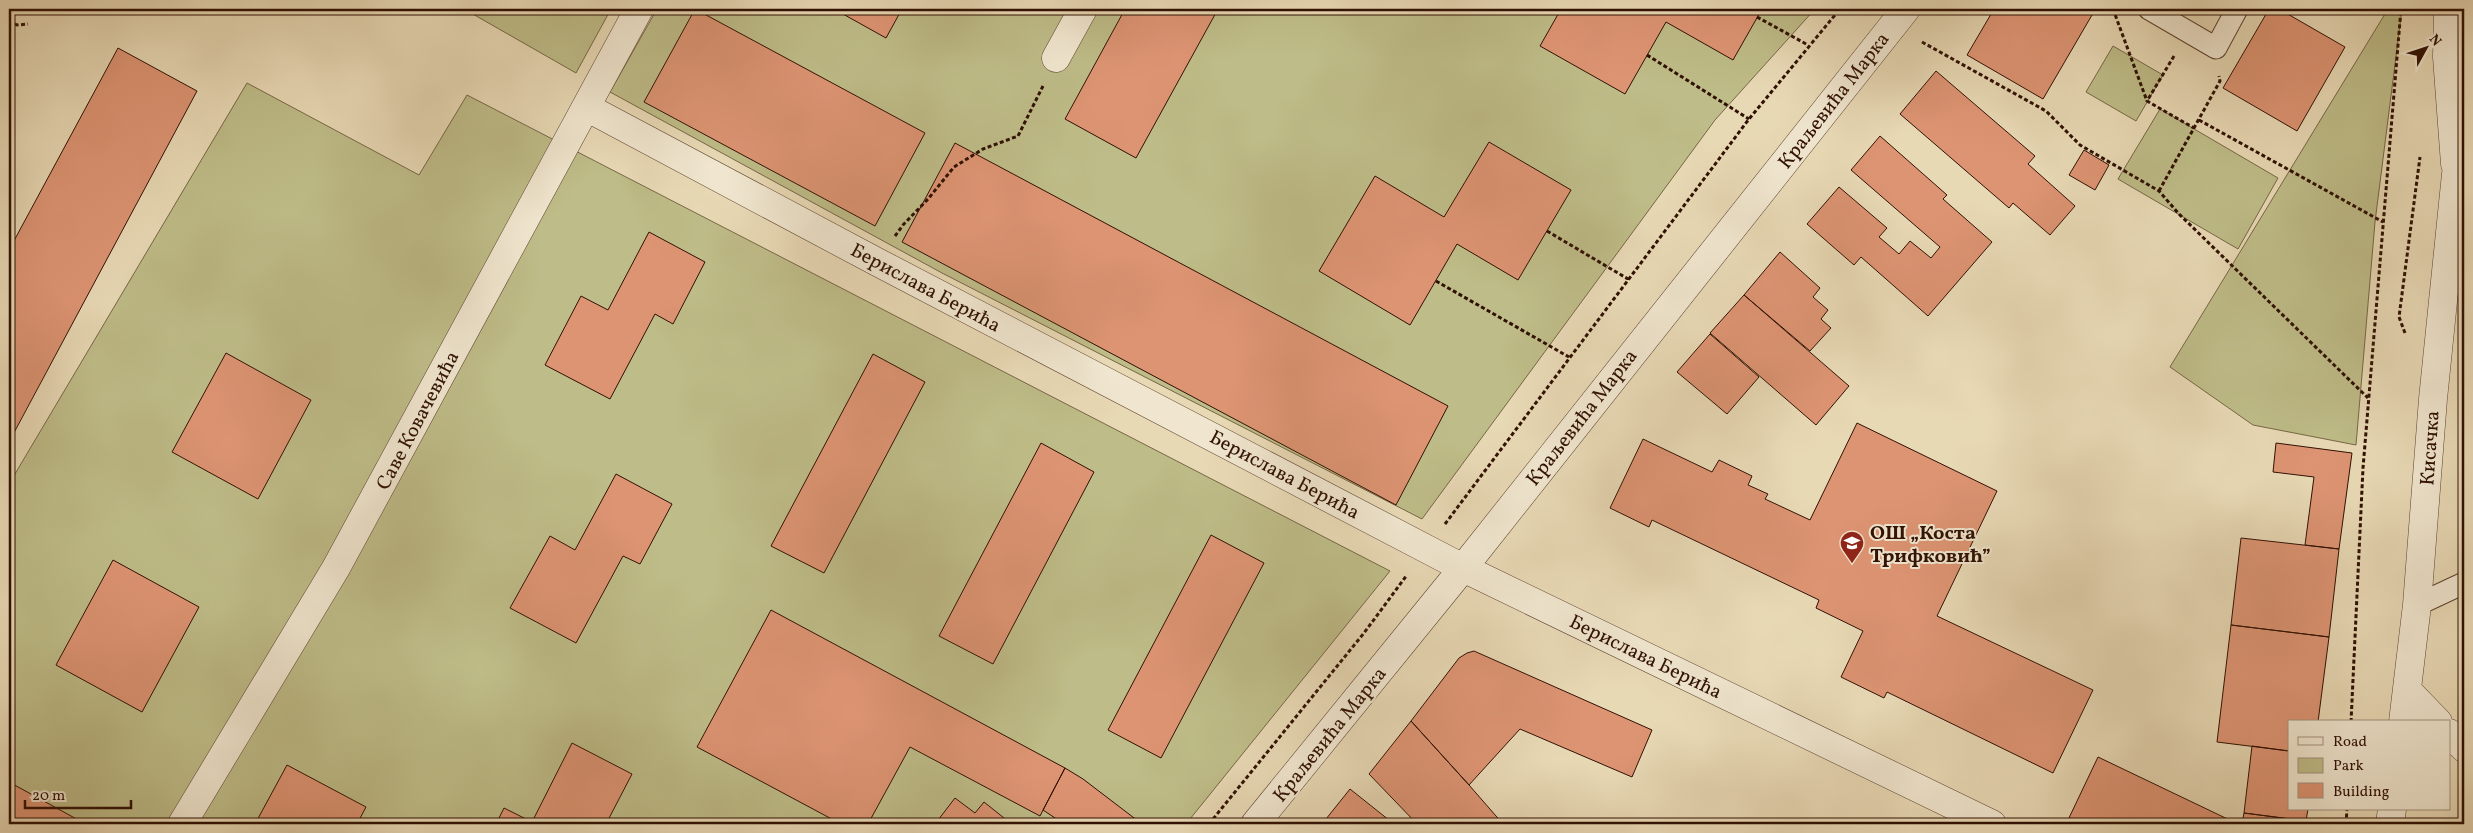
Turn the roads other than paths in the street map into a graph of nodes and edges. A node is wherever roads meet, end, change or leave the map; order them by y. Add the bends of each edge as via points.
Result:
1 (639, 9) edge
2 (1083, 9) edge
3 (1906, 9) edge
4 (2149, 9) edge
5 (2237, 9) edge
6 (2448, 9) edge
7 (1056, 58) road end
8 (586, 106) junction
9 (2464, 142) edge
10 (2460, 175) edge
11 (1463, 568) junction
12 (2464, 583) edge
13 (2417, 605) junction
14 (2407, 690) junction
15 (2403, 720) edge
16 (2436, 720) edge
17 (2450, 734) edge
18 (2464, 748) edge
19 (2392, 810) edge
20 (182, 824) edge
21 (1255, 824) edge
22 (1992, 824) edge
23 (2390, 824) edge

1 - 8 street, Саве Ковачевића
2 - 7 street
3 - 11 street, Краљевића Марка
4 - 5 lane via 2216,48
6 - 10 street, Кисачка via 2448,57
8 - 11 street, Берислава Берића
8 - 20 street, Саве Ковачевића via 336,568
9 - 10 street, Кисачка
10 - 13 street, Кисачка via 2433,399
11 - 21 street, Краљевића Марка
11 - 22 street, Берислава Берића
12 - 13 lane
13 - 14 street, Кисачка
14 - 15 street, Кисачка
14 - 16 street
17 - 18 street
19 - 23 street

